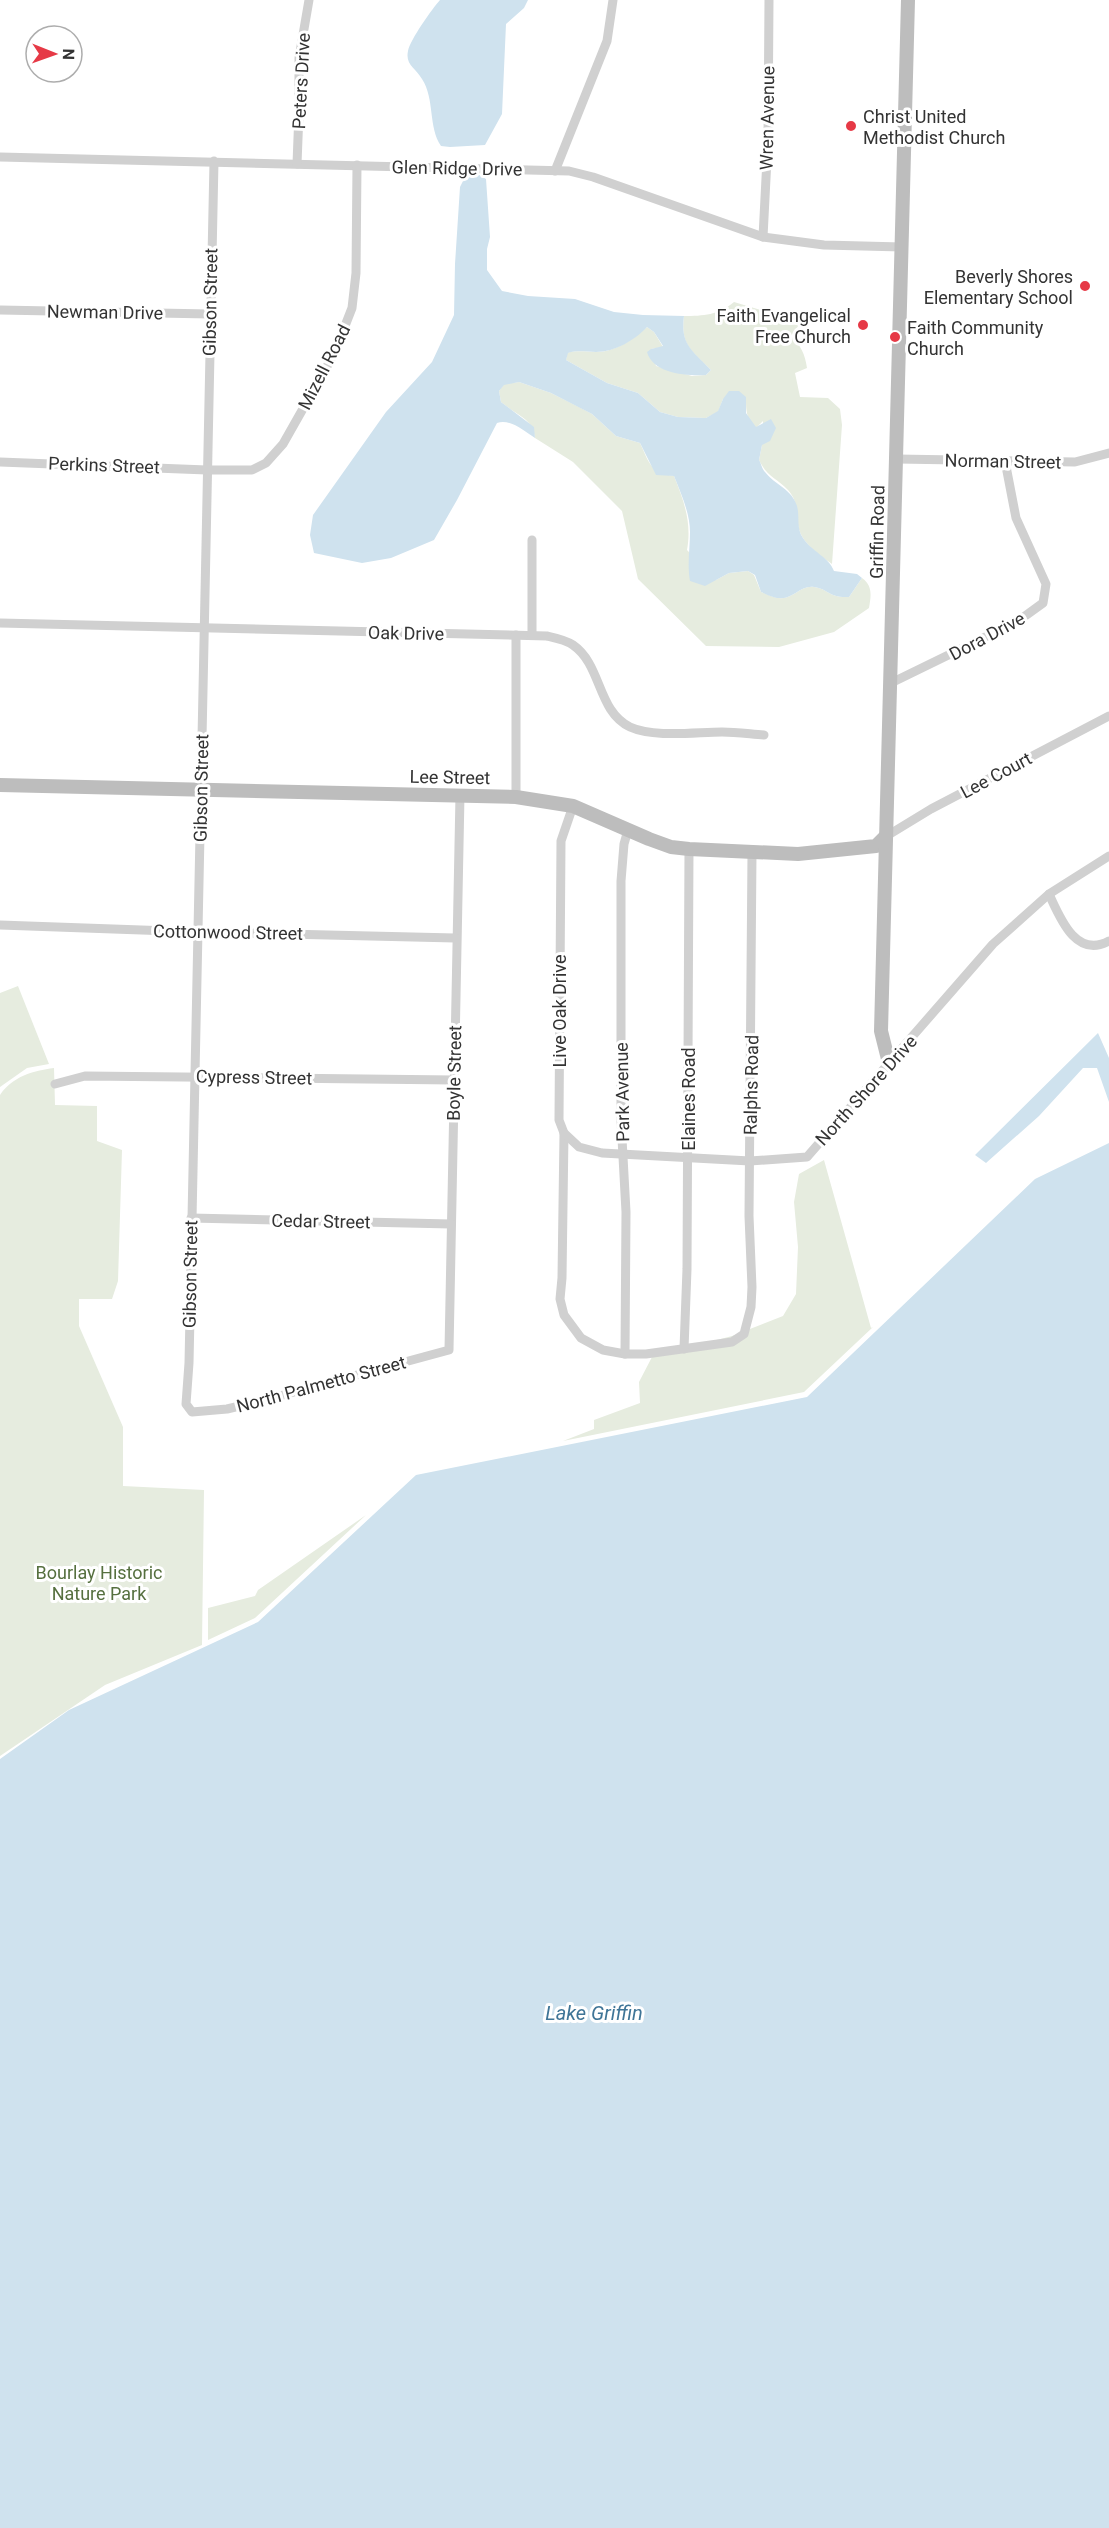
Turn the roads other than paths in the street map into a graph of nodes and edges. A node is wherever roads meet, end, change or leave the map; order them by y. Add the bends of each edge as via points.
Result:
1 (309, 0) edge
2 (613, 0) edge
3 (769, 0) edge
4 (908, 0) edge
5 (0, 157) edge
6 (214, 161) junction
7 (297, 164) junction
8 (357, 165) junction
9 (555, 171) junction
10 (763, 237) junction
11 (902, 247) junction
12 (0, 310) edge
13 (210, 314) junction
14 (1109, 453) edge
15 (897, 459) junction
16 (0, 462) edge
17 (1005, 462) junction
18 (207, 470) junction
19 (532, 540) dead end
20 (0, 623) edge
21 (204, 628) junction
22 (516, 635) junction
23 (532, 635) junction
24 (891, 683) junction
25 (1109, 716) edge
26 (764, 735) dead end
27 (0, 785) edge
28 (201, 790) junction
29 (460, 795) junction
30 (516, 797) junction
31 (573, 806) junction
32 (628, 830) junction
33 (885, 837) junction
34 (689, 849) junction
35 (752, 853) junction
36 (1109, 856) edge
37 (1049, 894) junction
38 (0, 925) edge
39 (198, 932) junction
40 (455, 938) junction
41 (1109, 940) edge
42 (889, 1063) junction
43 (194, 1076) junction
44 (454, 1080) junction
45 (55, 1084) dead end
46 (564, 1132) junction
47 (623, 1155) junction
48 (688, 1158) junction
49 (750, 1161) junction
50 (191, 1218) junction
51 (451, 1224) junction
52 (684, 1349) junction
53 (449, 1350) joint
54 (624, 1354) junction
55 (192, 1412) joint

1 - 7 street, Peters Drive via 299,58
2 - 9 street via 607,41
3 - 10 street, Wren Avenue
4 - 11 street, Griffin Road
5 - 6 street, Glen Ridge Drive
6 - 7 street, Glen Ridge Drive
6 - 13 street, Gibson Street
7 - 8 street, Glen Ridge Drive
8 - 9 street, Glen Ridge Drive
8 - 18 street, Mizell Road via 355,292 334,354 275,456 252,470
9 - 10 street, Glen Ridge Drive via 593,177
10 - 11 street, Glen Ridge Drive via 824,245
11 - 15 street, Griffin Road
12 - 13 street, Newman Drive
13 - 18 street, Gibson Street
14 - 17 street, Norman Street via 1075,462
15 - 17 street, Norman Street
15 - 24 street, Griffin Road
16 - 18 street, Perkins Street
17 - 24 street, Dora Drive via 1016,518 1046,584 1043,603 1018,621
18 - 21 street, Gibson Street
19 - 23 street
20 - 21 street, Oak Drive
21 - 22 street, Oak Drive
21 - 28 street, Gibson Street
22 - 23 street, Oak Drive
22 - 30 street
23 - 26 street, Oak Drive via 561,639 582,652 607,704 629,726 650,732
24 - 33 street, Griffin Road
25 - 33 street, Lee Court
27 - 28 street, Lee Street
28 - 29 street, Lee Street
28 - 39 street, Gibson Street
29 - 30 street, Lee Street
29 - 40 street, Boyle Street
30 - 31 street, Lee Street
31 - 32 street, Lee Street
31 - 46 street, Live Oak Drive via 561,841 559,1120
32 - 34 street, Lee Street via 671,847
32 - 47 street, Park Avenue via 621,881
33 - 35 street, Lee Street via 876,846 828,852
33 - 42 street, Griffin Road via 881,1031
34 - 35 street, Lee Street
34 - 48 street, Elaines Road
35 - 49 street, Ralphs Road
36 - 37 street, North Shore Drive
37 - 41 street via 1076,940 1092,946
37 - 42 street, North Shore Drive via 993,944
38 - 39 street, Cottonwood Street
39 - 40 street, Cottonwood Street
39 - 43 street, Gibson Street
40 - 44 street, Boyle Street
42 - 49 street, North Shore Drive via 807,1157
43 - 44 street, Cypress Street
43 - 45 street, Cypress Street via 85,1076
43 - 50 street, Gibson Street
44 - 51 street, Boyle Street
46 - 47 street, North Shore Drive via 590,1152
46 - 54 street, Live Oak Drive via 560,1299 564,1315 591,1345
47 - 48 street, North Shore Drive
47 - 54 street, Park Avenue
48 - 49 street, North Shore Drive
48 - 52 street, Elaines Road
49 - 52 street, Ralphs Road via 752,1287 744,1334 732,1342
50 - 51 street, Cedar Street
50 - 55 street, Gibson Street via 186,1404
51 - 53 street, Boyle Street
52 - 54 street
53 - 55 street, North Palmetto Street via 227,1409

